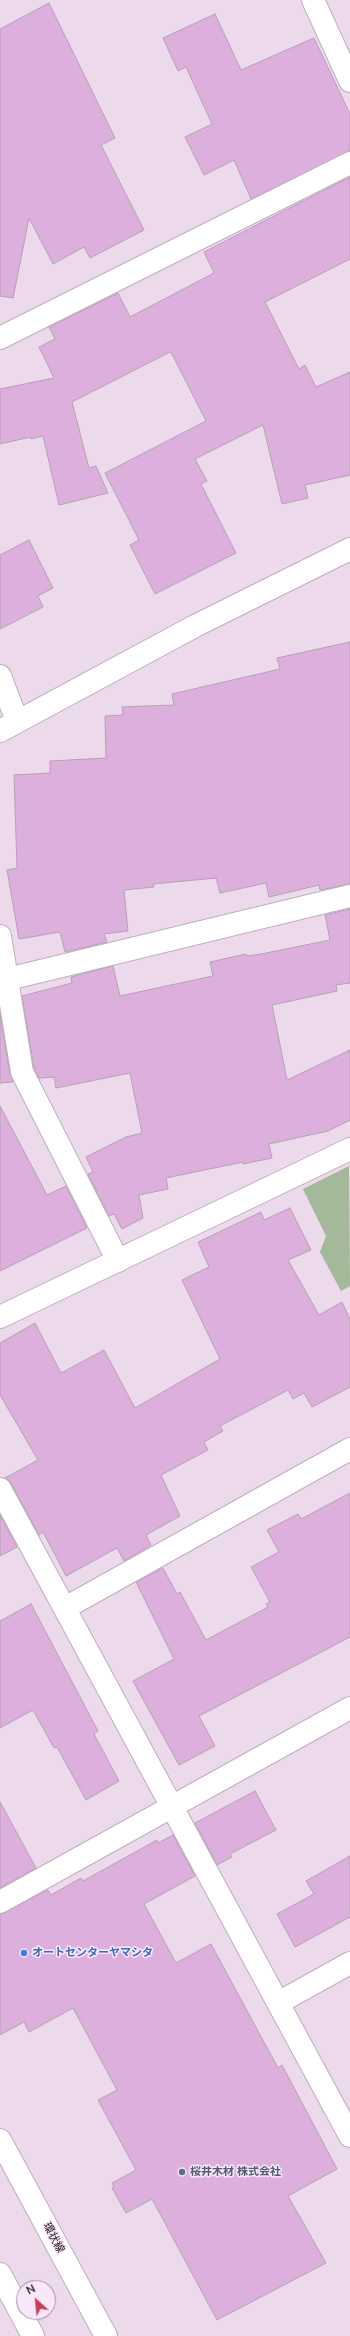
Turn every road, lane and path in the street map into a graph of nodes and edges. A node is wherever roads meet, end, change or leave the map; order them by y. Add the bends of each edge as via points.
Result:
1 (313, 0) edge
2 (350, 81) edge
3 (350, 163) edge
4 (0, 338) edge
5 (350, 550) edge
6 (0, 676) edge
7 (8, 726) edge
8 (350, 896) edge
9 (0, 936) edge
10 (8, 979) junction
11 (350, 1150) edge
12 (118, 1261) junction
13 (0, 1317) edge
14 (350, 1449) edge
15 (0, 1489) edge
16 (65, 1608) junction
17 (350, 1708) edge
18 (173, 1807) junction
19 (0, 1902) edge
20 (350, 1963) edge
21 (278, 2003) junction
22 (350, 2136) edge
23 (0, 2140) edge
24 (0, 2274) edge
25 (33, 2336) edge
26 (106, 2336) edge

1 - 2 street
3 - 4 street
5 - 7 street via 195,626
6 - 7 street
8 - 10 street
9 - 10 street
10 - 12 street via 22,1072
11 - 12 street
12 - 13 street
14 - 16 street
15 - 16 street
16 - 18 street
17 - 18 street
18 - 19 street
18 - 21 street
20 - 21 street
21 - 22 street
23 - 26 street, 環状線
24 - 25 street

